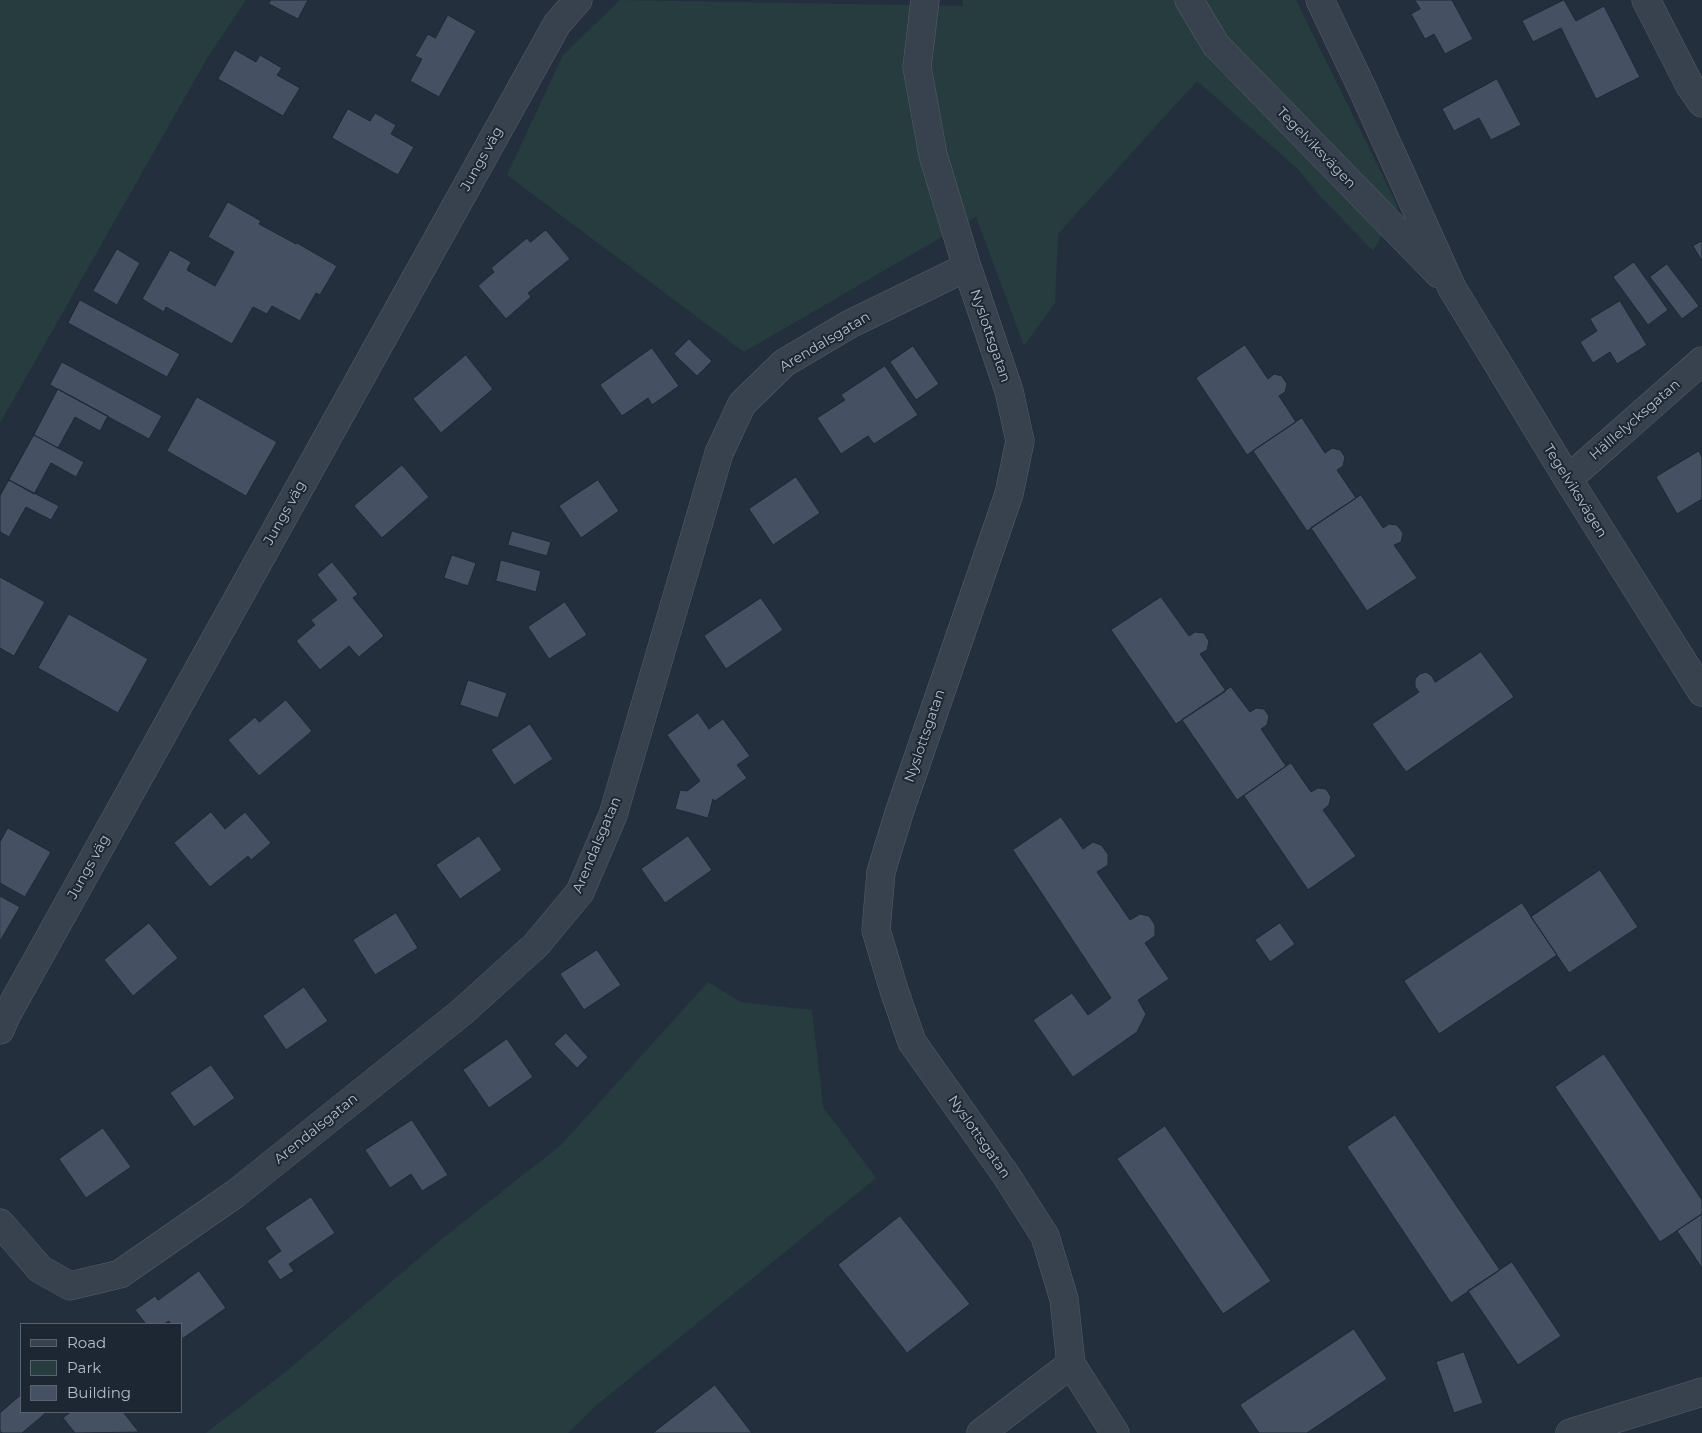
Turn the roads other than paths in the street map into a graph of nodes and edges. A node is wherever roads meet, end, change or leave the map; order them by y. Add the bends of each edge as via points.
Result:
1 (578, 0) edge
2 (925, 0) edge
3 (1189, 0) edge
4 (1320, 0) edge
5 (1646, 0) edge
6 (1702, 103) edge
7 (966, 266) junction
8 (1452, 288) junction
9 (1702, 361) edge
10 (1568, 479) junction
11 (1702, 692) edge
12 (0, 1030) edge
13 (0, 1223) edge
14 (1070, 1364) junction
15 (1702, 1392) edge
16 (981, 1433) edge
17 (1115, 1433) edge
18 (1571, 1433) edge

1 - 12 street, Jungs väg via 557,24
2 - 7 street, Nyslottsgatan via 918,68 933,156
3 - 8 street, Tegelviksvägen via 1216,45
4 - 8 street, Tegelviksvägen
5 - 6 street
7 - 13 street, Arendalsgatan via 850,324 784,363 742,404 719,453 613,814 580,892 536,944 462,1012 235,1194 120,1274 70,1286 40,1269
7 - 14 street, Nyslottsgatan via 1009,391 1020,441 1009,494 881,872 876,930 912,1042 1045,1236 1064,1299
8 - 10 street, Tegelviksvägen
9 - 10 street, Hälllelycksgatan
10 - 11 street, Tegelviksvägen
14 - 16 street
14 - 17 street, Nyslottsgatan
15 - 18 street

